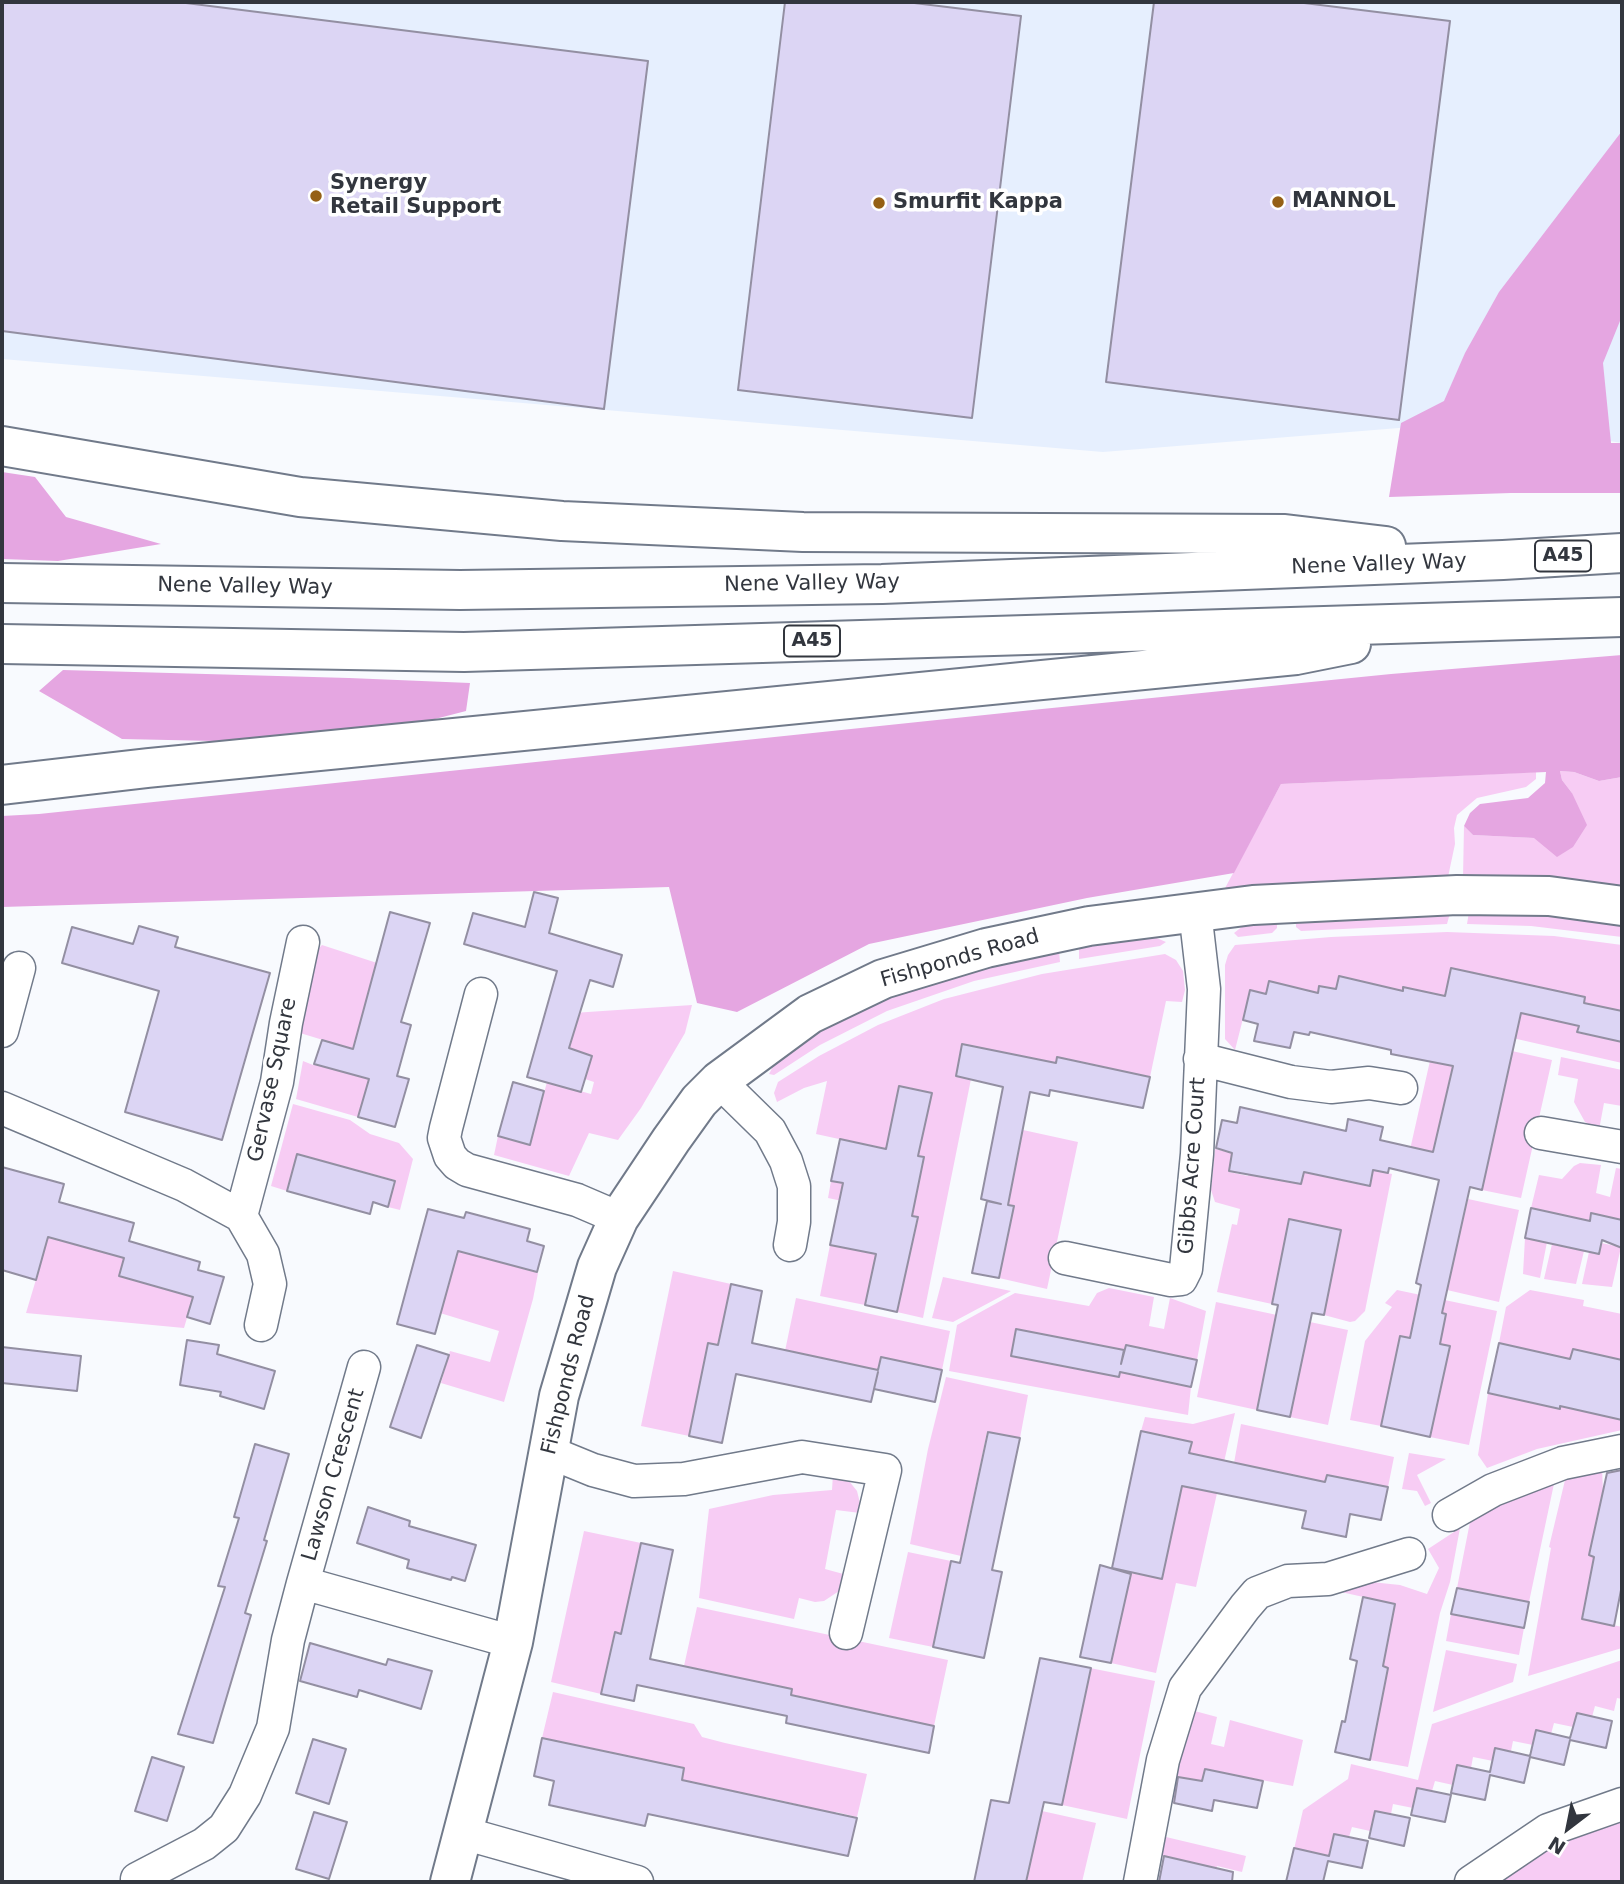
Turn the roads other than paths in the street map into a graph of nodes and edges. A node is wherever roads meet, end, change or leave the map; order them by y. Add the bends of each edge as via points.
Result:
1 (2, 446) edge
2 (1622, 553) edge
3 (1503, 560) junction
4 (2, 583) edge
5 (1622, 617) edge
6 (1460, 623) junction
7 (2, 643) edge
8 (2, 785) edge
9 (1622, 906) edge
10 (1195, 911) junction
11 (303, 942) dead end
12 (19, 968) dead end
13 (481, 994) dead end
14 (2, 1031) edge
15 (1200, 1059) junction
16 (719, 1081) junction
17 (1401, 1087) dead end
18 (2, 1108) edge
19 (1541, 1133) dead end
20 (1622, 1147) edge
21 (241, 1216) junction
22 (619, 1218) junction
23 (790, 1245) dead end
24 (1065, 1258) dead end
25 (261, 1325) dead end
26 (364, 1367) dead end
27 (1622, 1451) edge
28 (549, 1452) junction
29 (1449, 1515) dead end
30 (1409, 1554) dead end
31 (303, 1583) junction
32 (846, 1633) dead end
33 (513, 1642) junction
34 (1622, 1804) edge
35 (463, 1833) junction
36 (137, 1879) dead end
37 (450, 1882) edge
38 (637, 1882) edge
39 (1140, 1882) edge
40 (1471, 1882) edge

1 - 3 main road via 300,496 562,522 803,532 1284,534
2 - 3 main road, Nene Valley Way / A45
3 - 4 main road, Nene Valley Way / A45 via 868,584 460,590
5 - 6 main road, A45
6 - 7 main road, A45 via 464,652
6 - 8 main road via 1296,655
9 - 10 main road, Fishponds Road via 1549,896 1457,895
10 - 15 street, Gibbs Acre Court via 1204,989
10 - 16 main road, Fishponds Road via 986,947 883,979 810,1014
11 - 21 street, Gervase Square via 277,1082
12 - 14 street
13 - 22 street via 444,1138 450,1156 467,1170 577,1200
15 - 17 street, Gibbs Acre Court via 1291,1082
15 - 24 street, Gibbs Acre Court via 1186,1269 1181,1279
16 - 22 main road, Fishponds Road via 699,1101
16 - 23 street via 770,1131 786,1161 794,1186
18 - 21 street via 184,1185
19 - 20 street
21 - 25 street via 263,1254 270,1284
22 - 28 main road, Fishponds Road via 597,1267 559,1396
26 - 31 street, Lawson Crescent
27 - 29 street via 1563,1463 1493,1490
28 - 32 street via 634,1481 684,1479 802,1457 885,1470
28 - 33 main road, Fishponds Road
30 - 39 street via 1328,1579 1288,1581 1257,1592 1185,1688 1163,1760
31 - 33 street, Lawson Crescent
31 - 36 street, Lawson Crescent via 272,1728 245,1795 225,1828
33 - 35 main road, Fishponds Road
34 - 40 street via 1548,1830
35 - 37 main road, Fishponds Road
35 - 38 street

